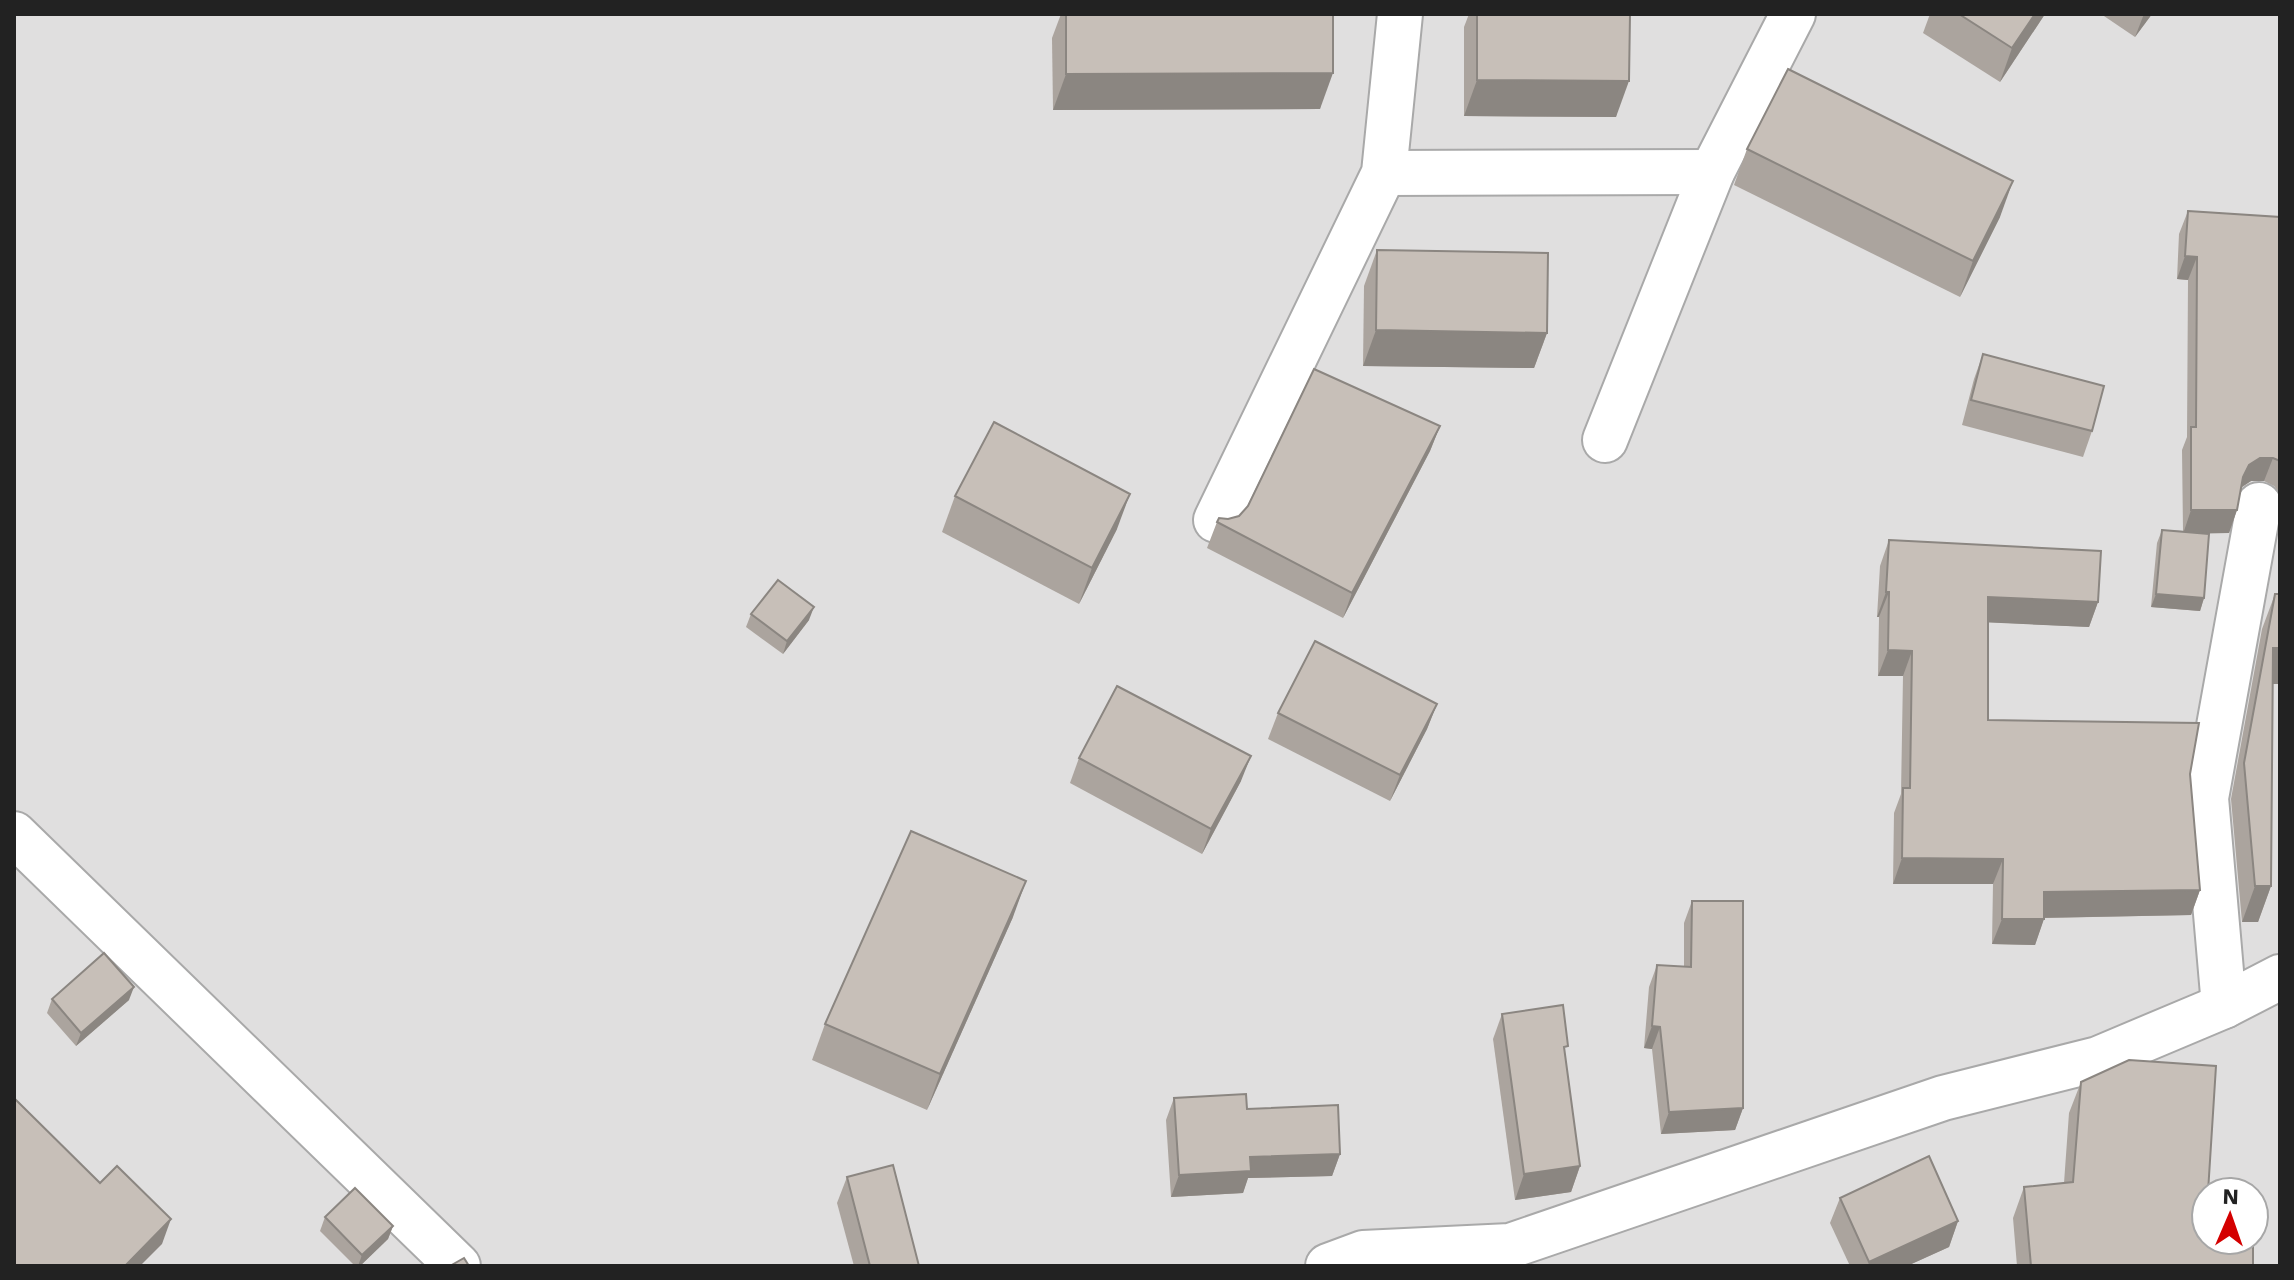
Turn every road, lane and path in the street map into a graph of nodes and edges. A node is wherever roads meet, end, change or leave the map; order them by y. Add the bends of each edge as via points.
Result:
1 (1400, 14) edge
2 (1793, 14) edge
3 (1712, 172) junction
4 (1384, 173) junction
5 (1605, 440) dead end
6 (2259, 505) dead end
7 (1216, 520) edge
8 (14, 834) edge
9 (2280, 977) edge
10 (2224, 1006) junction
11 (458, 1266) edge
12 (1328, 1266) edge

1 - 4 street
2 - 3 street
3 - 4 street
3 - 5 street
4 - 7 street
6 - 10 street via 2206,798
8 - 11 street
9 - 10 street
10 - 12 street via 2098,1059 1943,1098 1510,1246 1363,1253

